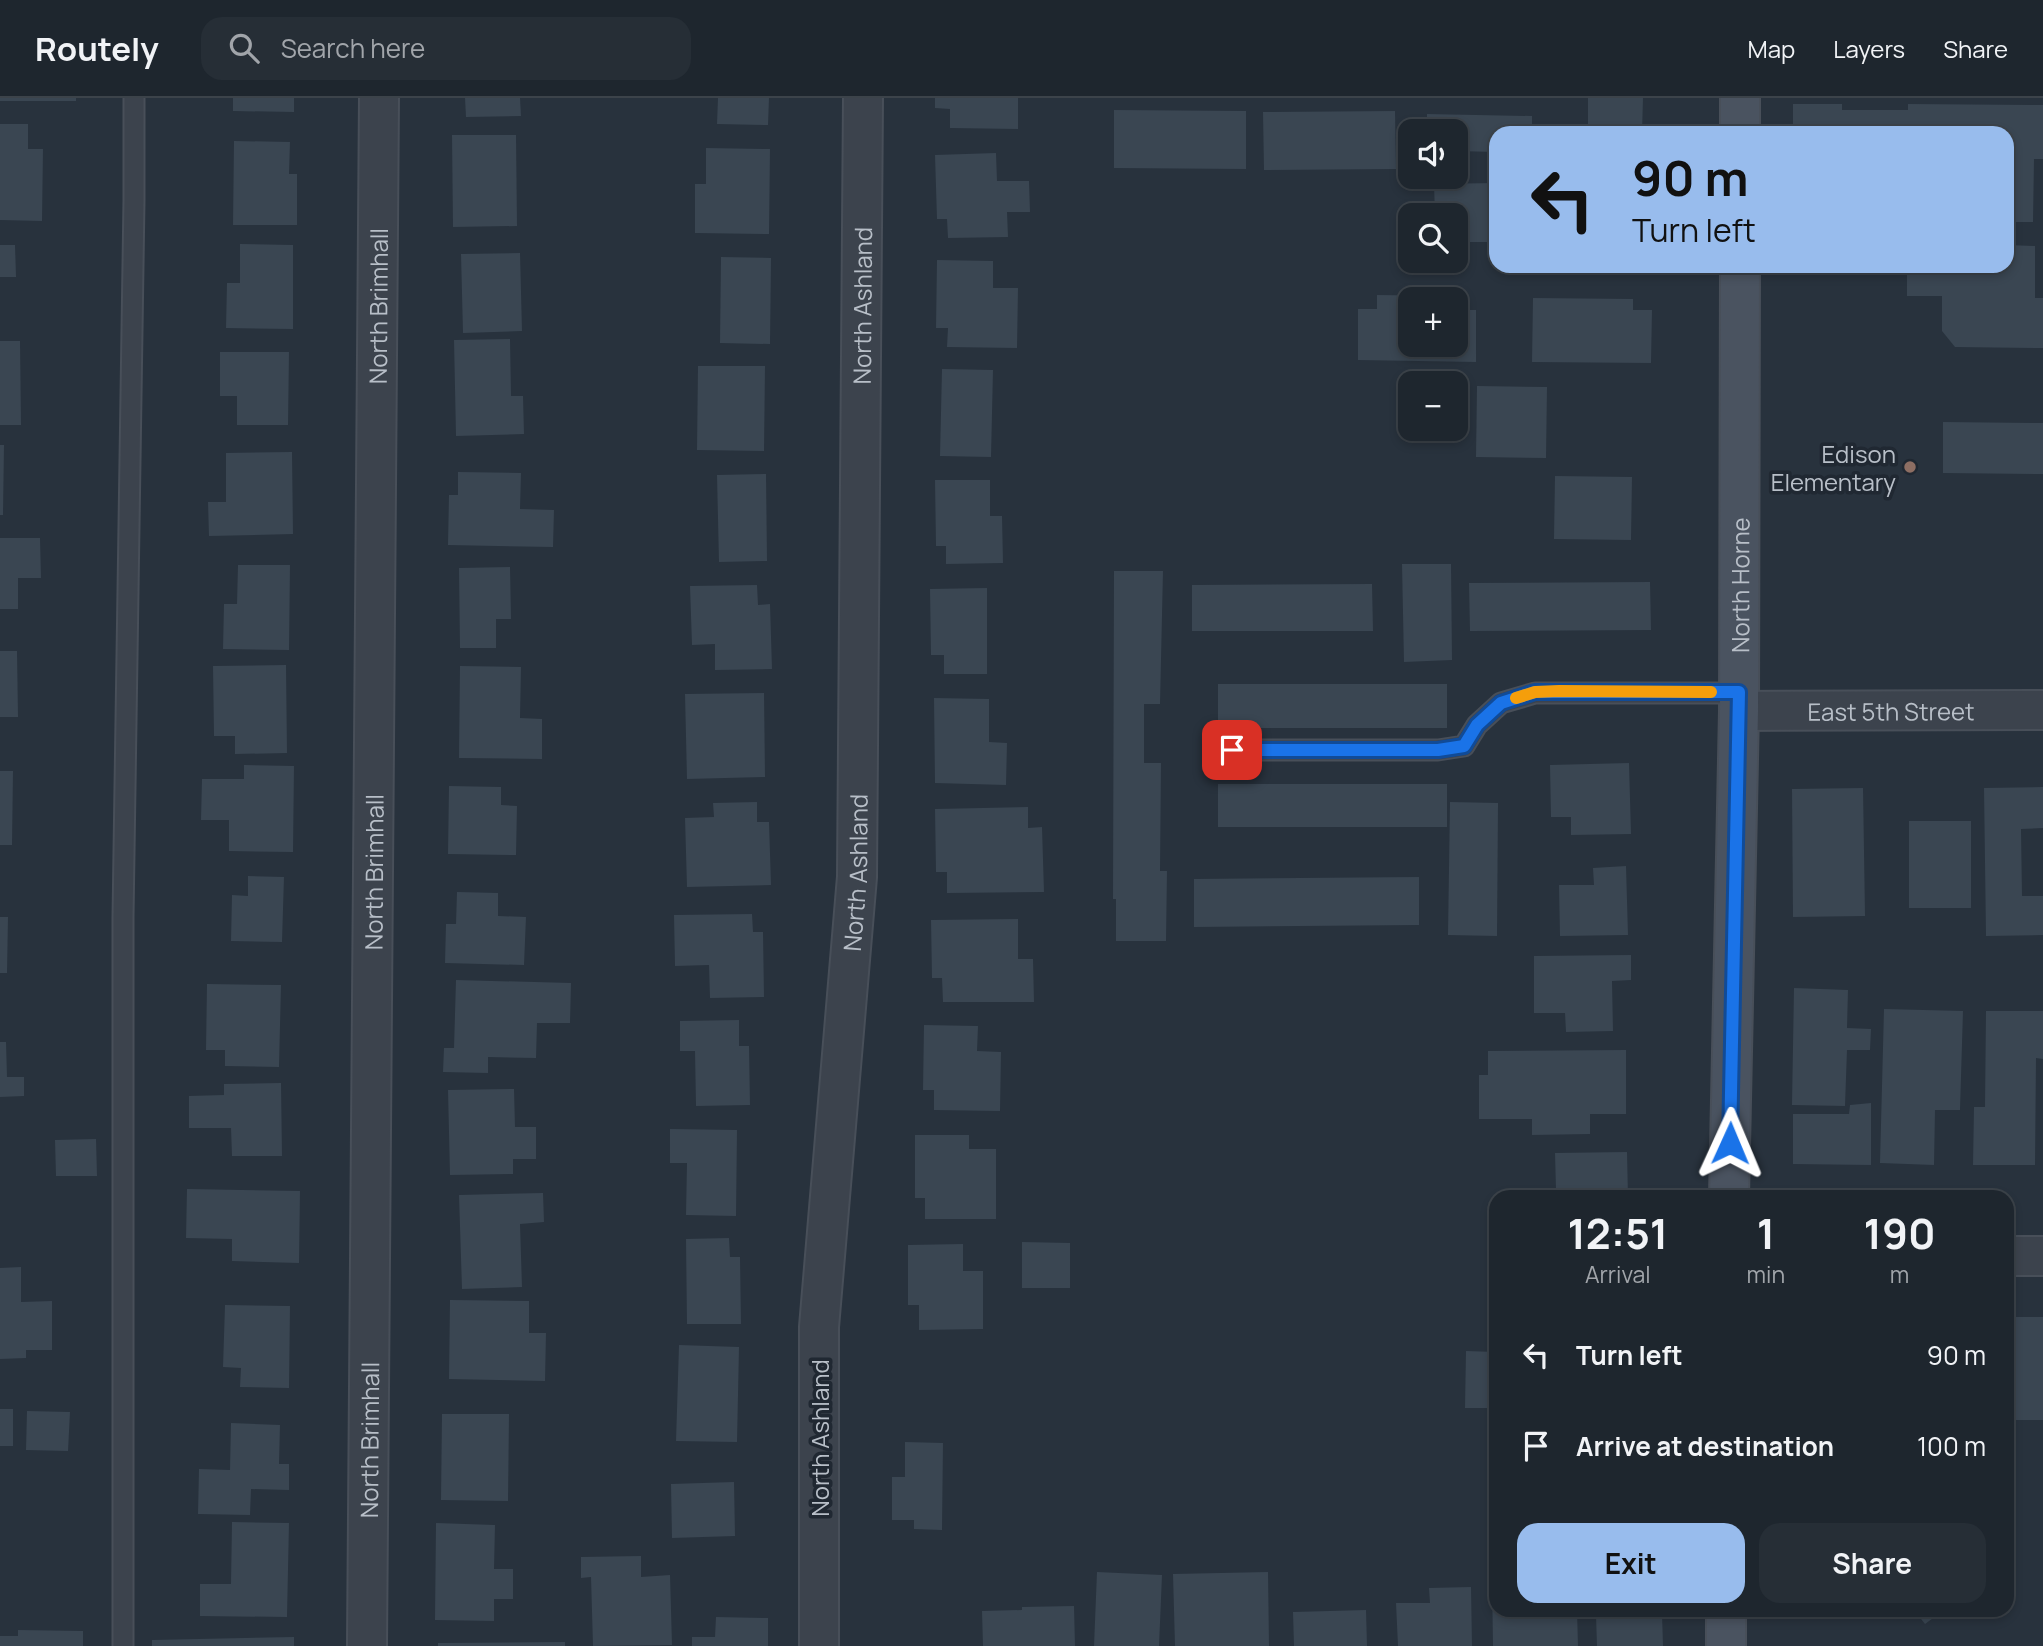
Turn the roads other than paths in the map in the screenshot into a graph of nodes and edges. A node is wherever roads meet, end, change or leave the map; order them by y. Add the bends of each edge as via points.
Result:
1 (134, 98) edge
2 (379, 98) edge
3 (863, 98) edge
4 (1740, 98) edge
5 (1740, 126) edge
6 (1740, 273) edge
7 (1739, 702) junction
8 (2043, 710) edge
9 (1232, 750) dead end
10 (1729, 1190) edge
11 (2014, 1256) edge
12 (2043, 1256) edge
13 (1726, 1617) edge
14 (123, 1646) edge
15 (367, 1646) edge
16 (819, 1646) edge
17 (1726, 1646) edge

1 - 14 lane via 123,917
2 - 15 street, North Brimhall
3 - 16 street, North Ashland via 858,877 819,1327
4 - 5 street
6 - 7 street, North Horne
7 - 8 street, East 5th Street
7 - 9 lane via 1535,692 1501,703 1477,725 1464,746 1438,750
7 - 10 street, North Horne
11 - 12 street
13 - 17 street

